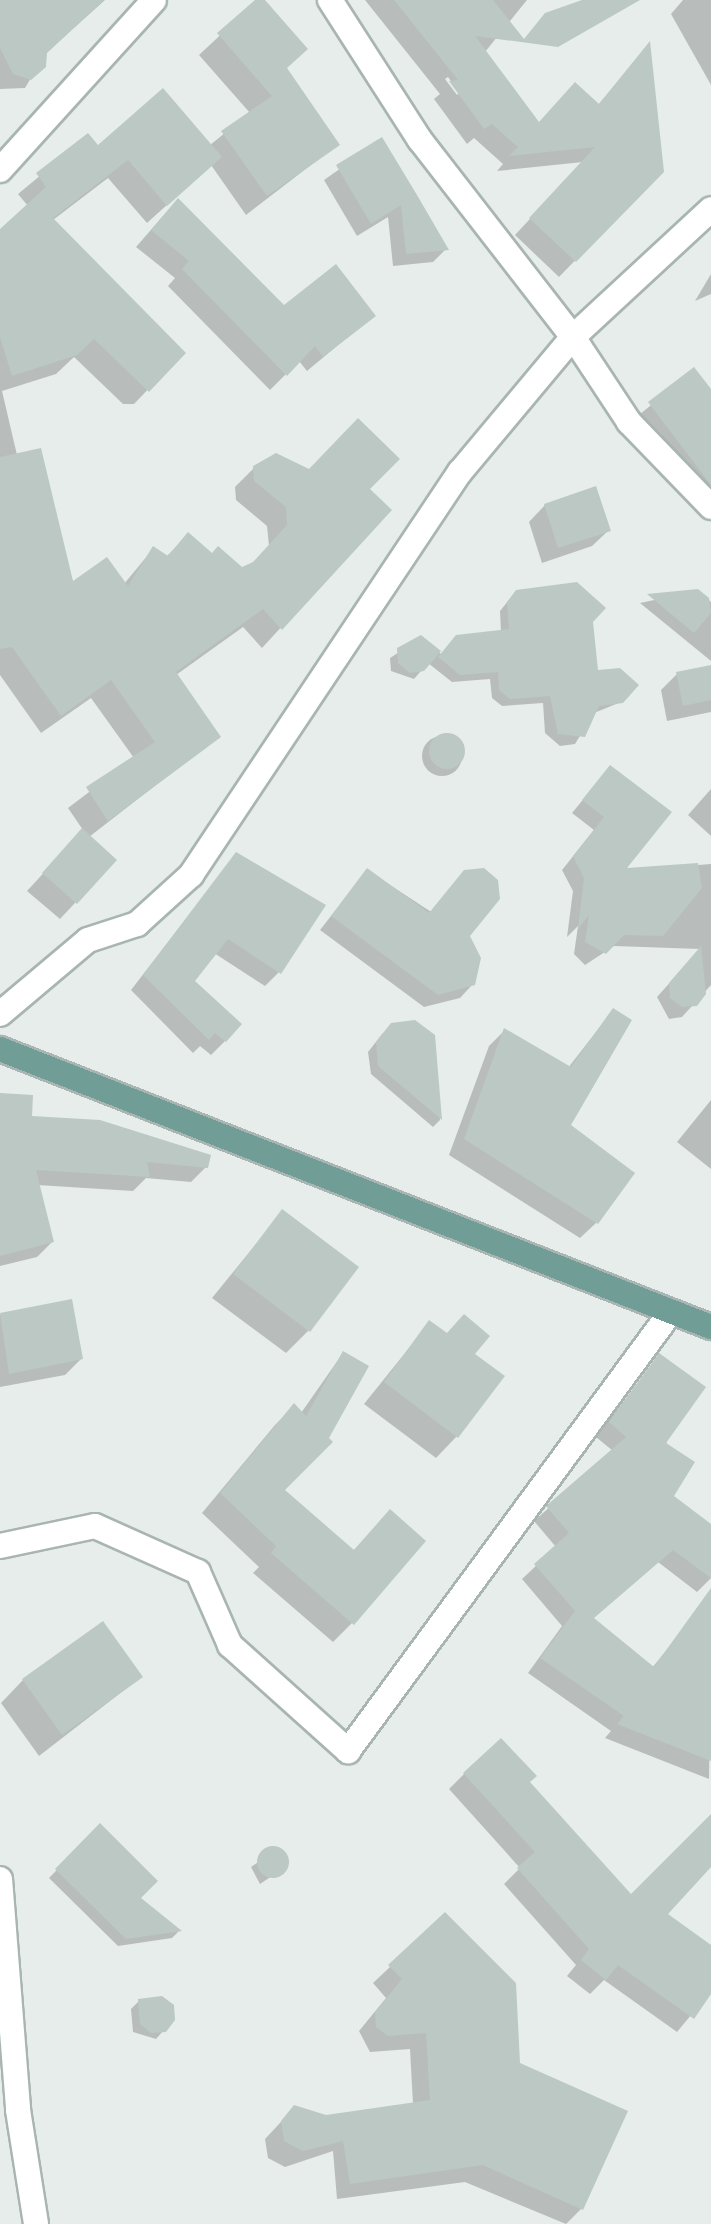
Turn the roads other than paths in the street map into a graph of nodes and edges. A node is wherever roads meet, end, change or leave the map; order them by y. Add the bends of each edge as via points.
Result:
1 (154, 0) edge
2 (330, 0) edge
3 (0, 170) edge
4 (711, 209) edge
5 (573, 337) junction
6 (711, 507) edge
7 (0, 1014) edge
8 (0, 1049) edge
9 (670, 1313) junction
10 (711, 1327) edge
11 (0, 1546) edge
12 (0, 1879) edge
13 (36, 2224) edge

1 - 3 street
2 - 5 street via 420,140
4 - 5 street
5 - 6 street via 629,422
5 - 7 street via 460,472 191,875 137,924 88,940
8 - 9 main road
9 - 10 main road
9 - 11 street via 348,1751 230,1645 198,1572 95,1526
12 - 13 street via 18,2110

